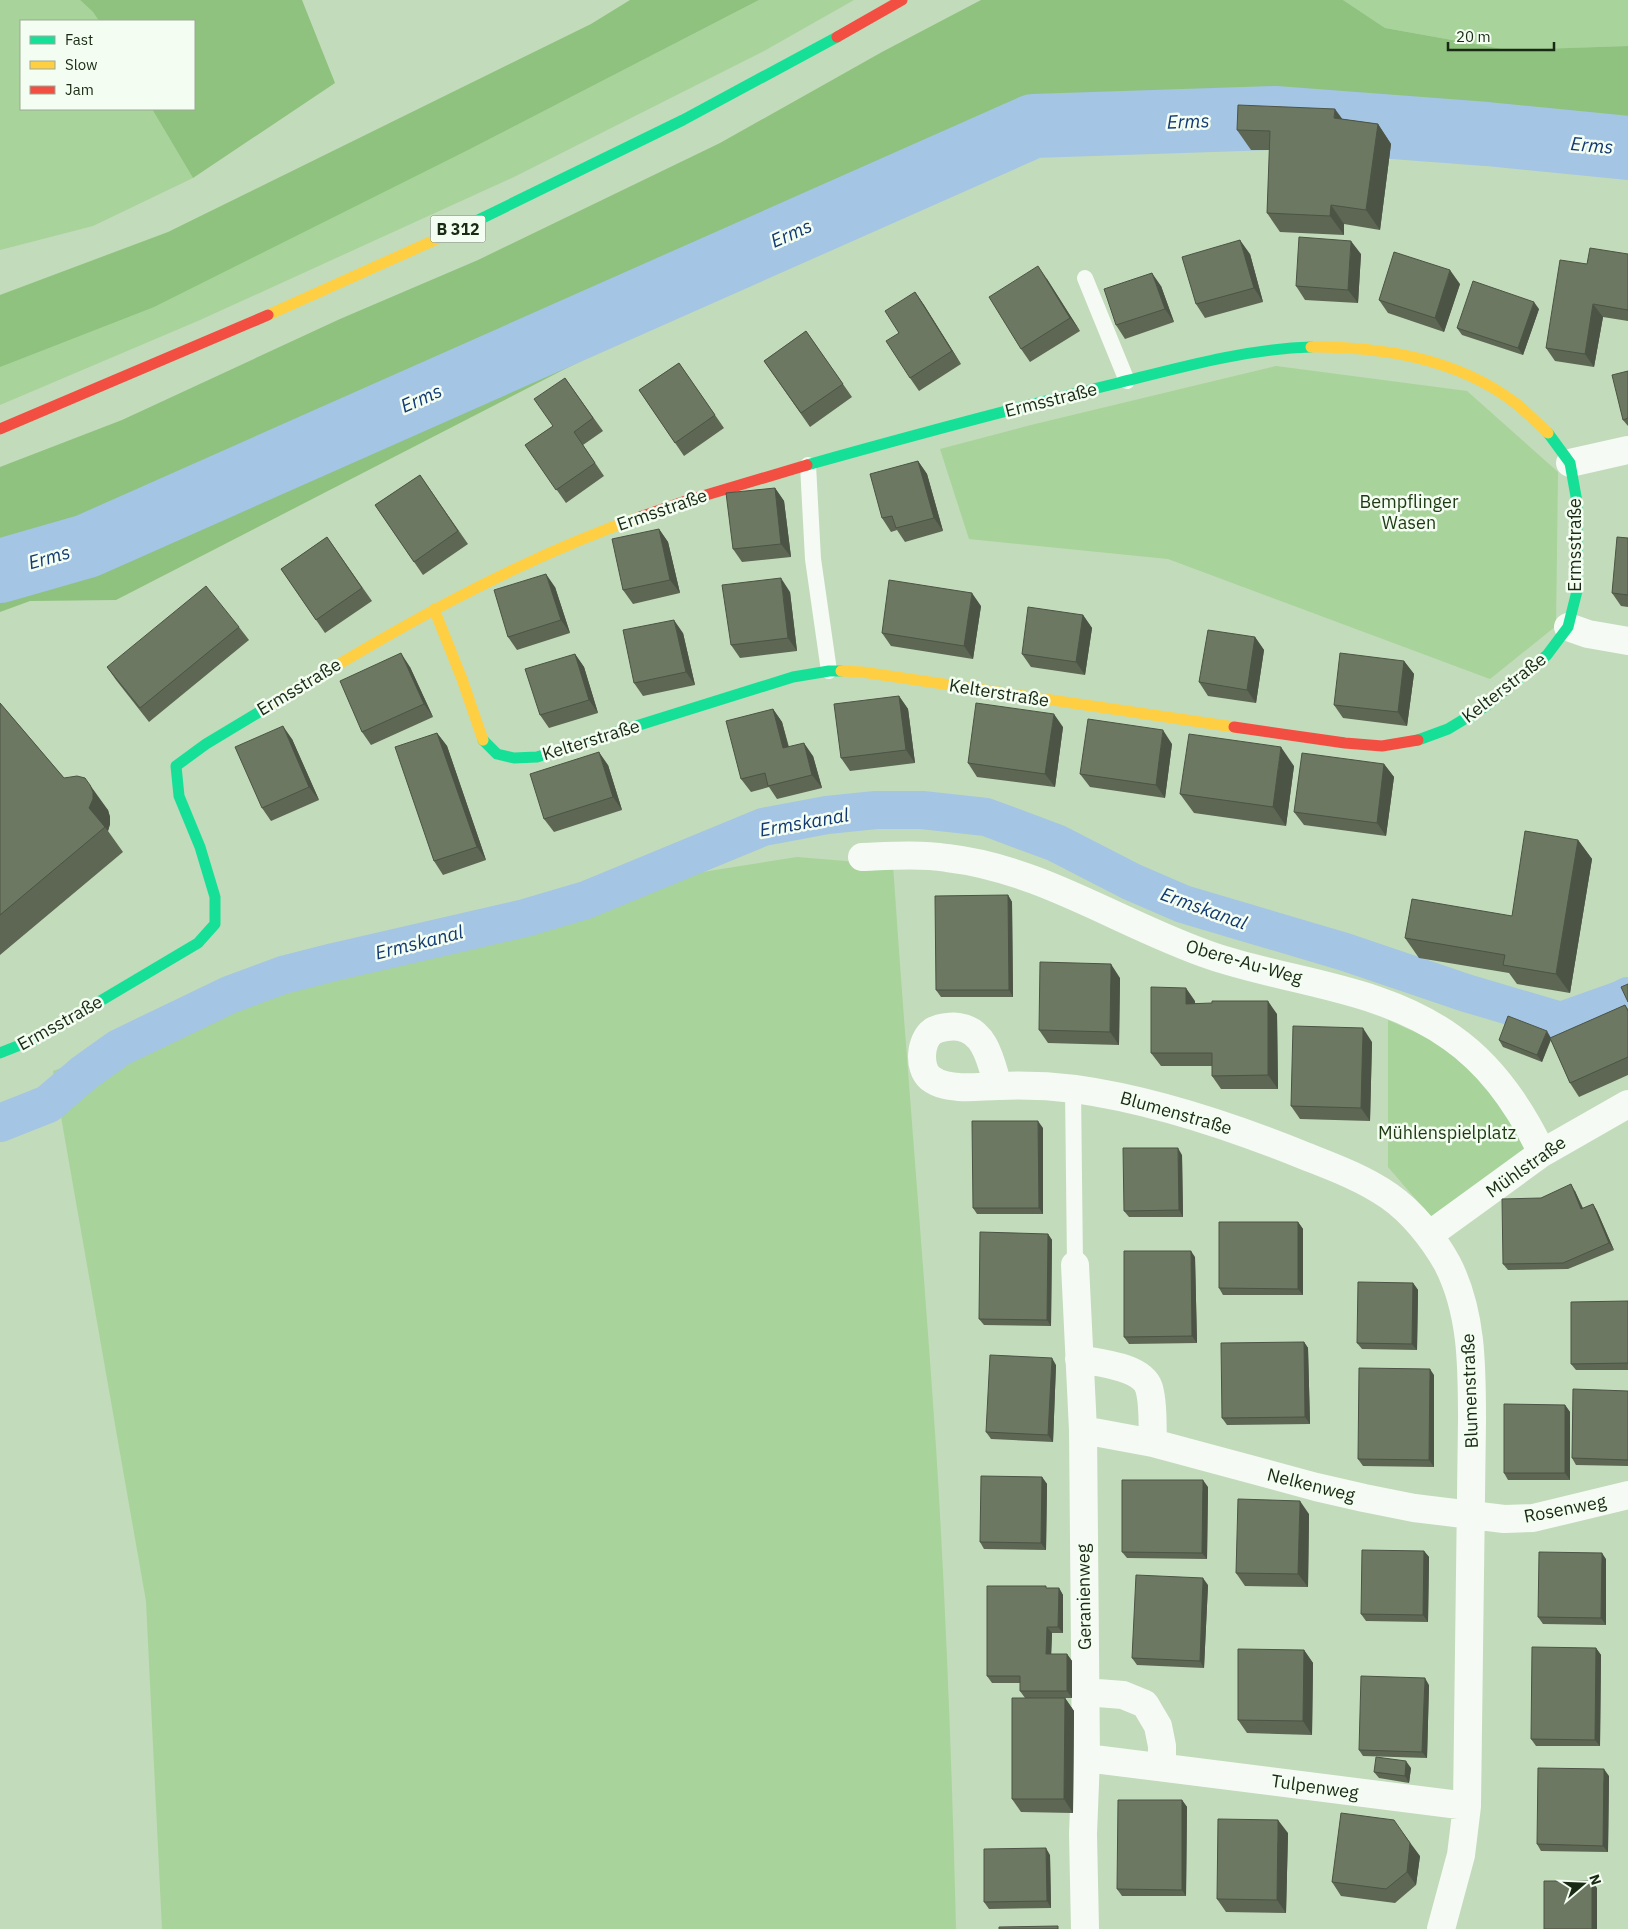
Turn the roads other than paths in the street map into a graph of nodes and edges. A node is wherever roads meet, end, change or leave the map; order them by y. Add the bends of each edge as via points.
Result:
1 (902, 0) edge
2 (1085, 278) dead end
3 (1127, 381) junction
4 (0, 429) edge
5 (1628, 450) edge
6 (1570, 463) junction
7 (808, 465) junction
8 (434, 609) junction
9 (1568, 627) junction
10 (1628, 641) edge
11 (829, 671) junction
12 (862, 857) dead end
13 (0, 1053) edge
14 (998, 1086) dead end
15 (1073, 1089) junction
16 (1628, 1104) edge
17 (1542, 1153) junction
18 (1428, 1235) junction
19 (1075, 1265) joint
20 (1079, 1360) junction
21 (1082, 1430) junction
22 (1153, 1443) junction
23 (1628, 1495) edge
24 (1471, 1515) junction
25 (1085, 1692) junction
26 (1086, 1758) junction
27 (1162, 1766) junction
28 (1467, 1806) junction
29 (1084, 1929) edge
30 (1441, 1929) edge

1 - 4 main road, B 312 via 753,82 485,217 270,314
2 - 3 lane
3 - 6 main road, Ermsstraße via 1258,351 1330,347 1379,350 1431,362 1478,380 1514,402 1548,433
3 - 7 main road, Ermsstraße via 1007,410
5 - 6 street
6 - 9 main road, Ermsstraße via 1577,502 1578,551 1577,591
7 - 8 main road, Ermsstraße via 686,501 595,533 521,564
7 - 11 lane via 813,559
8 - 11 main road, Kelterstraße via 483,740 497,754 514,758 537,757 793,677
8 - 13 main road, Ermsstraße via 221,734 176,766 179,796 200,847 215,897 215,924 198,943 38,1038
9 - 10 street
9 - 11 main road, Kelterstraße via 1548,655 1486,706 1448,730 1416,741 1382,746 1188,722 889,676
12 - 17 street, Obere-Au-Weg via 948,858 1014,874 1078,897 1213,956 1367,997 1400,1009 1453,1038 1480,1061 1505,1091
14 - 15 street, Blumenstraße
15 - 18 street, Blumenstraße via 1128,1098 1176,1111 1232,1128 1336,1168 1390,1197
15 - 19 lane
16 - 17 street, Mühlstraße
17 - 18 street, Mühlstraße
18 - 24 street, Blumenstraße via 1447,1263 1469,1332 1472,1364
19 - 20 street, Geranienweg
20 - 21 street, Geranienweg
20 - 22 street via 1136,1372 1148,1386
21 - 22 street, Nelkenweg
21 - 25 street, Geranienweg
22 - 24 street, Nelkenweg via 1345,1494
23 - 24 street, Rosenweg via 1533,1518
24 - 28 street, Blumenstraße
25 - 26 street, Geranienweg
25 - 27 street via 1123,1695 1145,1704 1158,1726
26 - 27 street, Tulpenweg
26 - 29 street, Geranienweg
27 - 28 street, Tulpenweg
28 - 30 street, Blumenstraße via 1461,1855

